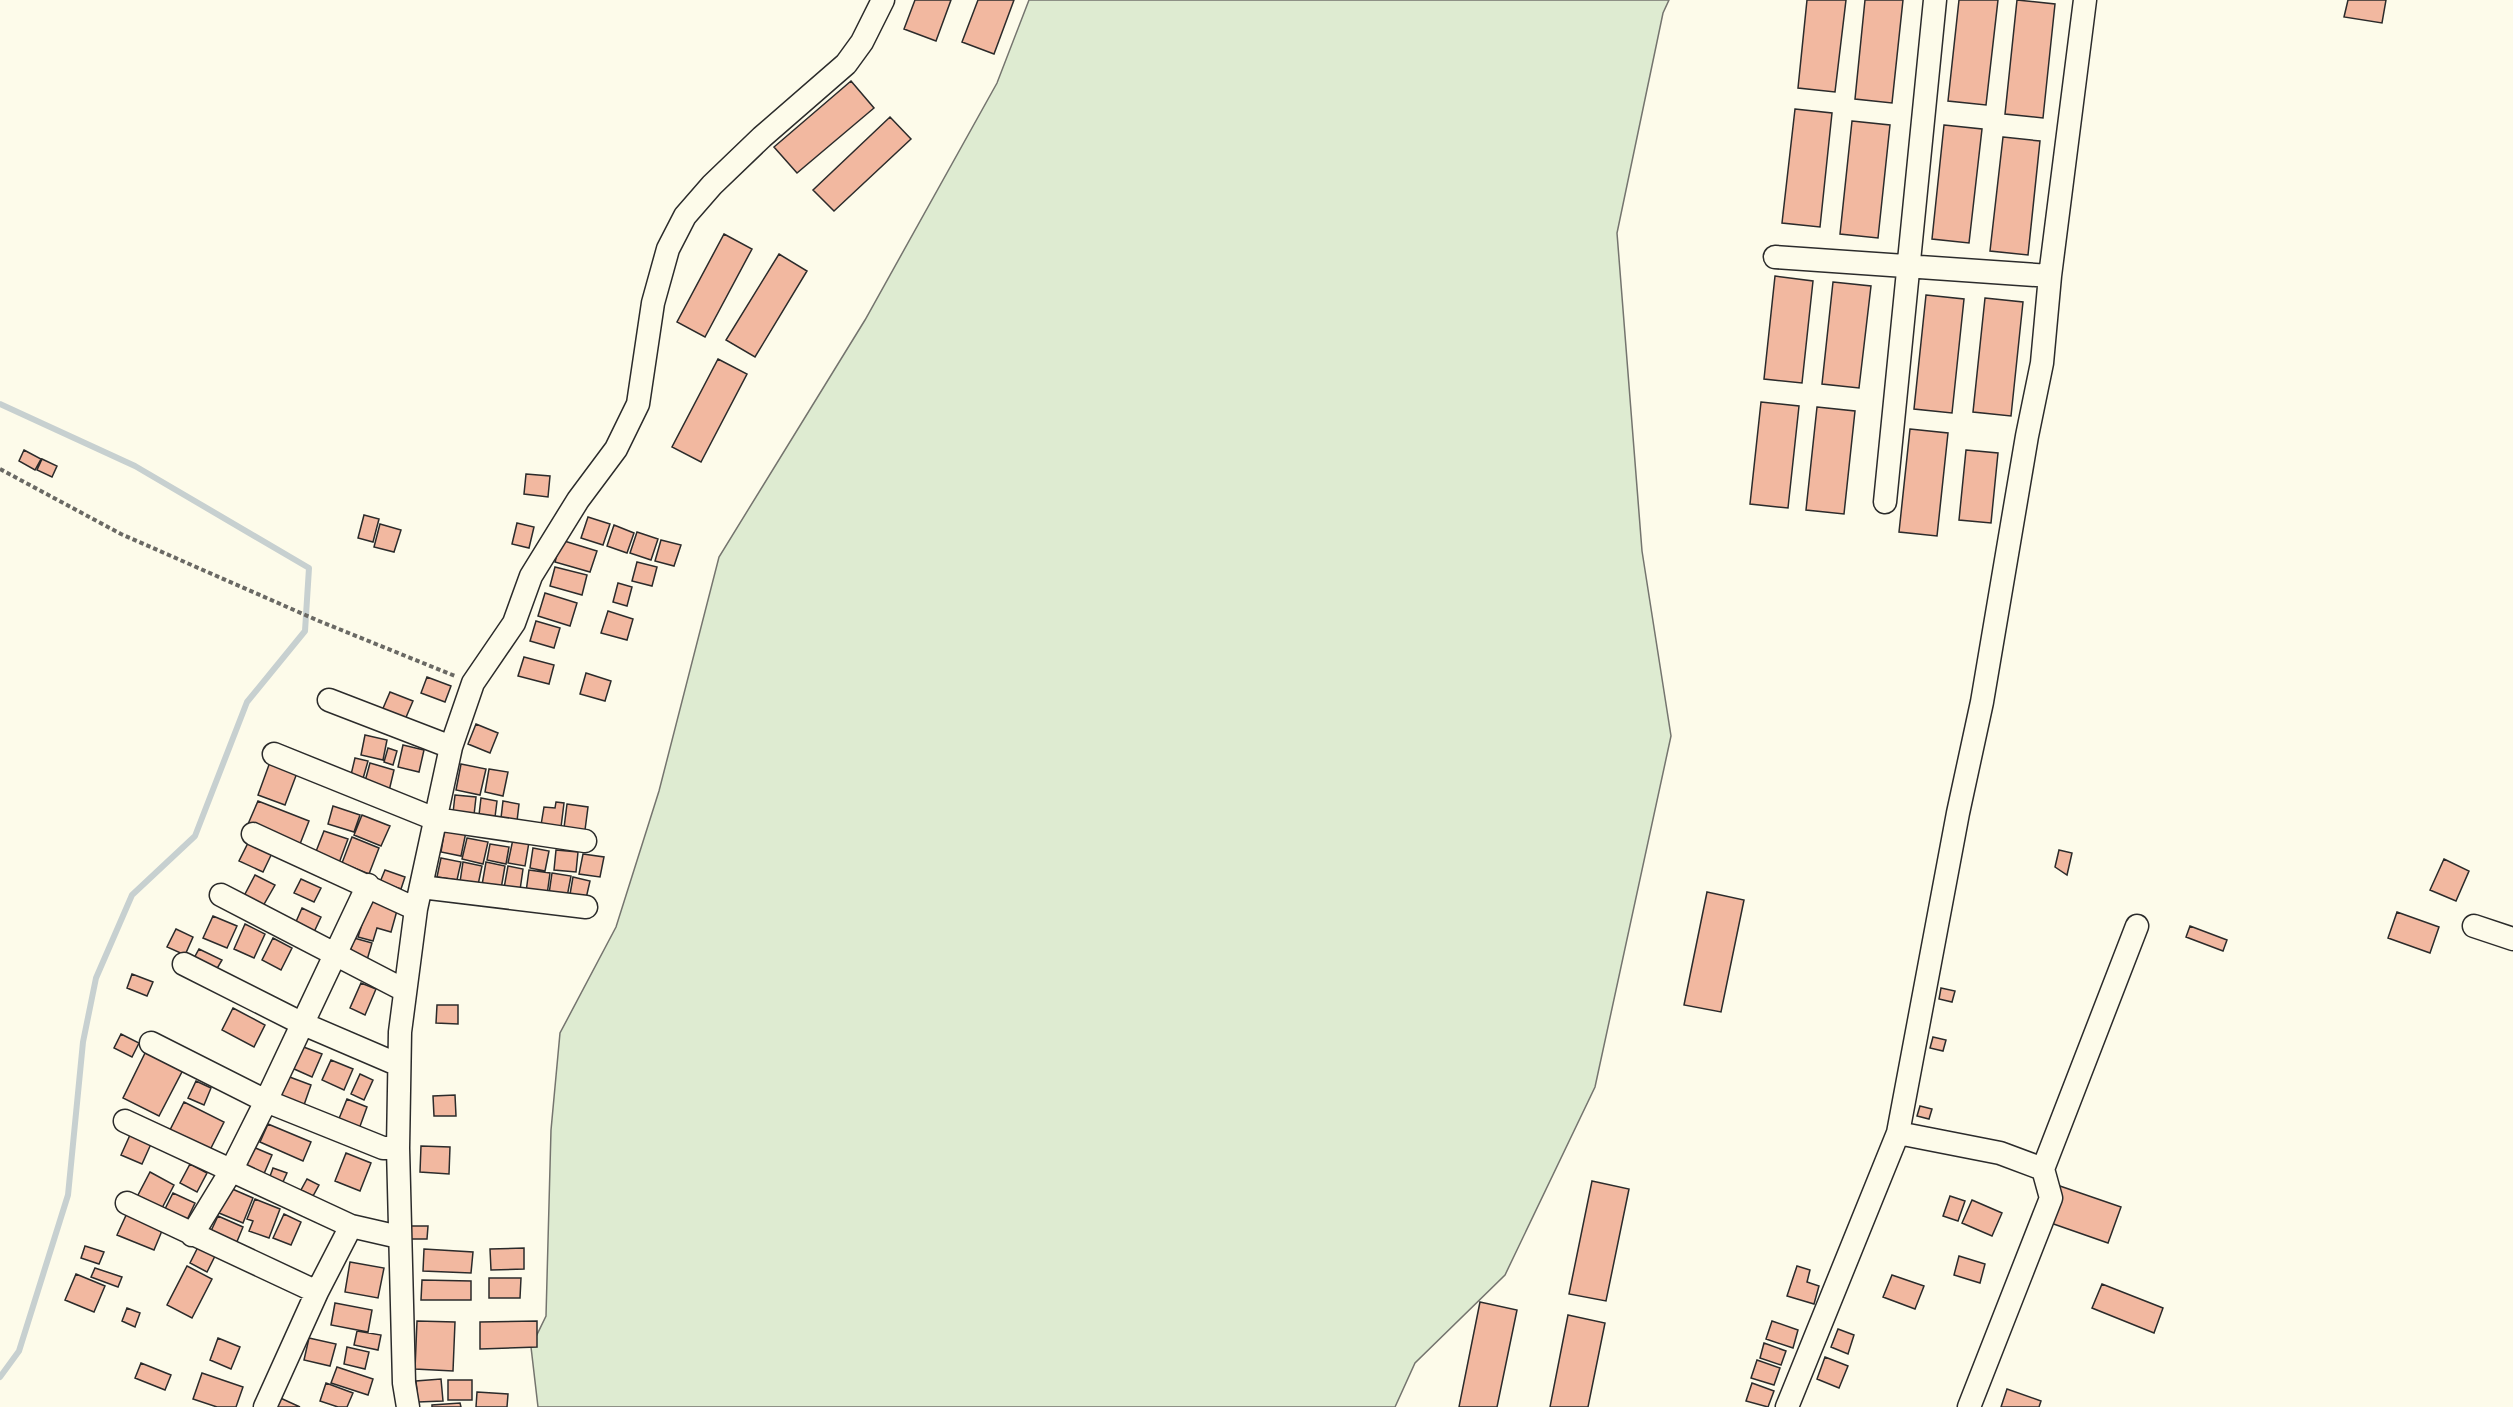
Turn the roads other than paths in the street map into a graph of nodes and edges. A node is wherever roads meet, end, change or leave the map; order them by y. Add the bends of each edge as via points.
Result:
1 (883, 0) edge
2 (1935, 0) edge
3 (2085, 0) edge
4 (1775, 258) dead end
5 (1908, 267) junction
6 (2050, 276) junction
7 (1885, 502) dead end
8 (329, 700) dead end
9 (451, 747) junction
10 (274, 754) dead end
11 (435, 819) junction
12 (253, 834) dead end
13 (585, 841) dead end
14 (368, 885) junction
15 (221, 895) dead end
16 (418, 898) junction
17 (586, 907) dead end
18 (2137, 926) dead end
19 (2474, 926) dead end
20 (2513, 939) edge
21 (336, 956) junction
22 (184, 964) dead end
23 (404, 990) junction
24 (301, 1023) junction
25 (151, 1044) dead end
26 (399, 1065) junction
27 (266, 1101) junction
28 (125, 1121) dead end
29 (1898, 1133) junction
30 (398, 1148) junction
31 (2043, 1169) junction
32 (231, 1171) junction
33 (127, 1203) dead end
34 (351, 1226) junction
35 (192, 1234) junction
36 (399, 1237) junction
37 (317, 1292) junction
38 (404, 1383) junction
39 (265, 1407) edge
40 (390, 1407) edge
41 (408, 1407) edge
42 (1787, 1407) edge
43 (1970, 1407) edge

1 - 9 street via 846,64 754,145 685,216 668,249 653,303 638,404 616,448 531,576 514,623 473,683
2 - 5 street
3 - 6 street
4 - 5 street
5 - 6 street
5 - 7 street
6 - 29 street via 2042,363 1983,702 1958,813
8 - 9 street
9 - 11 street
10 - 11 street
11 - 13 street
11 - 16 street
12 - 14 street
14 - 16 street
14 - 21 street
15 - 21 street
16 - 17 street
16 - 23 street
18 - 31 street
19 - 20 street
21 - 23 street
21 - 24 street
22 - 24 street
23 - 26 street
24 - 26 street
24 - 27 street
25 - 27 street
26 - 30 street
27 - 30 street via 383,1148
27 - 32 street
28 - 32 street
29 - 31 street via 2000,1153
29 - 42 street
30 - 36 street
31 - 43 street via 2051,1198
32 - 34 street
32 - 35 street
33 - 35 street
34 - 36 street
34 - 37 street
35 - 37 street
36 - 38 street
37 - 39 street
38 - 40 street
38 - 41 street

